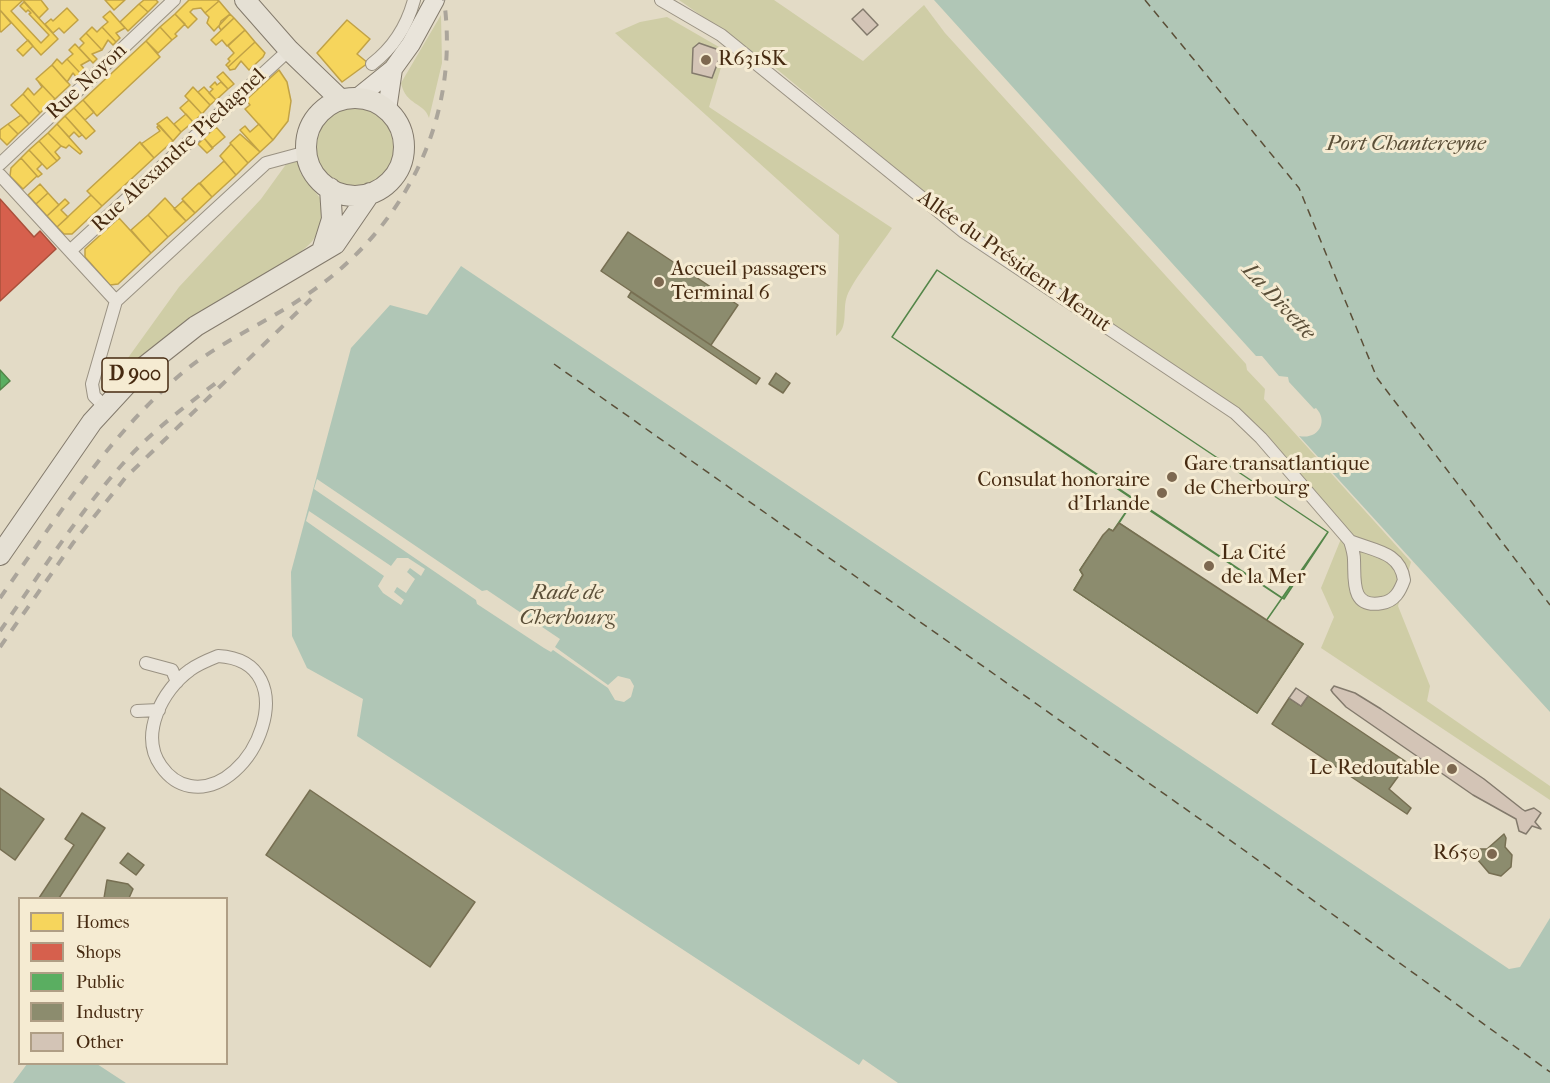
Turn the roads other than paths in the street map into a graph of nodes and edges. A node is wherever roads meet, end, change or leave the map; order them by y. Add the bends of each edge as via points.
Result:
1 (174, 0) edge
2 (245, 0) edge
3 (414, 0) edge
4 (435, 0) edge
5 (661, 0) edge
6 (294, 55) junction
7 (372, 64) dead end
8 (393, 69) junction
9 (349, 99) junction
10 (387, 110) junction
11 (319, 114) junction
12 (307, 152) junction
13 (0, 164) edge
14 (0, 175) edge
15 (330, 188) junction
16 (370, 193) junction
17 (70, 251) junction
18 (322, 251) junction
19 (116, 301) junction
20 (105, 406) junction
21 (1350, 541) junction
22 (0, 555) edge
23 (146, 663) dead end
24 (177, 682) junction
25 (159, 710) junction
26 (137, 711) dead end

1 - 13 street, Rue Noyon
2 - 6 main road
3 - 7 street via 391,47
4 - 8 street
5 - 21 street, Allée du Président Menut via 721,35 964,232 1235,413
6 - 9 main road
6 - 11 main road via 312,86
6 - 17 street, Rue Alexandre Piedagnel
8 - 9 street
8 - 10 street
9 - 10 main road via 373,102
9 - 11 main road
10 - 16 main road via 402,134 403,157 390,180
11 - 12 main road via 309,132
12 - 15 main road via 314,173
12 - 19 street via 266,163
14 - 17 street
15 - 16 main road via 349,195
15 - 18 main road via 332,219
16 - 18 main road, D 900 via 343,235
17 - 19 street
18 - 20 main road, D 900 via 175,341 138,370
19 - 20 street via 92,384 97,401
20 - 22 main road, D 900
21 - 21 street via 1353,583 1359,596 1380,604 1394,598 1404,580 1399,563 1385,553
23 - 24 street via 172,670
24 - 25 street
24 - 25 street via 188,671 218,656 232,657 255,671 267,696 264,723 251,750 222,781 197,786 176,780 157,760 152,746 152,729
25 - 26 street

